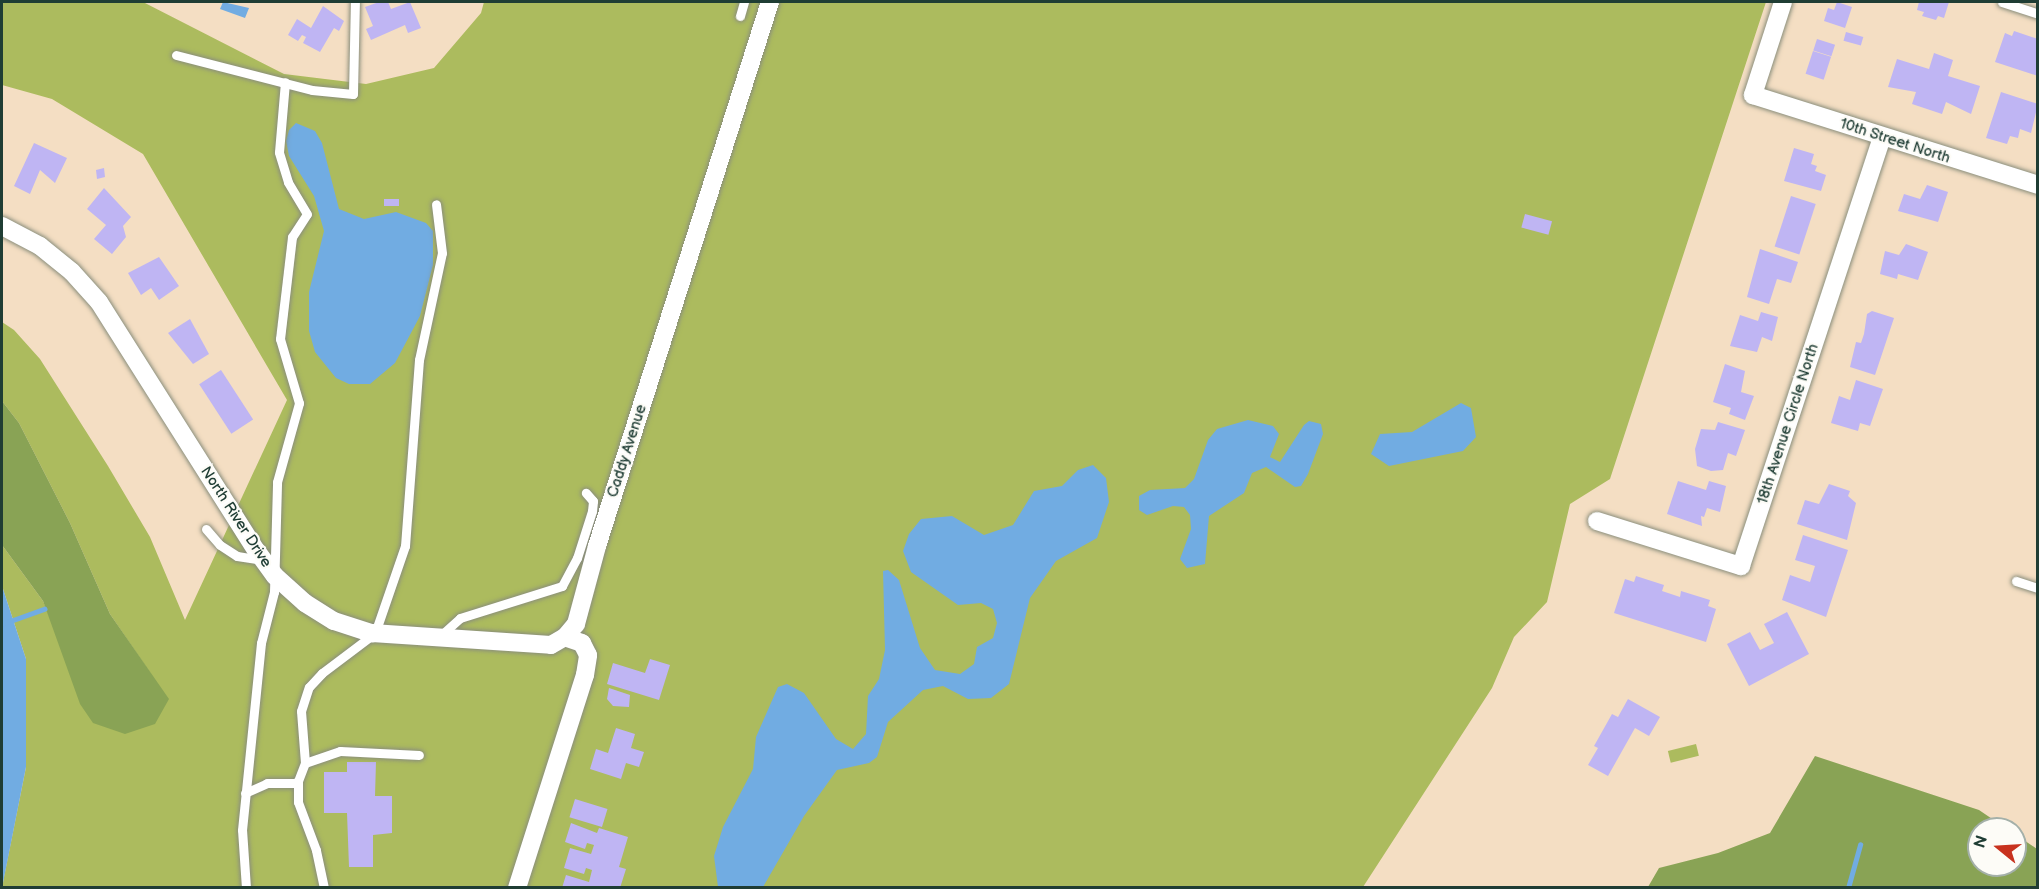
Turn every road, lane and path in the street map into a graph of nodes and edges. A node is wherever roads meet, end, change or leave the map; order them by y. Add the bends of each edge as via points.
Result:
1 (355, 2) edge
2 (744, 2) edge
3 (770, 2) edge
4 (1783, 2) edge
5 (2002, 2) edge
6 (2037, 14) edge
7 (740, 16) dead end
8 (176, 55) dead end
9 (285, 82) junction
10 (1882, 138) junction
11 (2037, 185) edge
12 (436, 204) dead end
13 (2, 226) edge
14 (586, 493) dead end
15 (1597, 521) dead end
16 (206, 529) dead end
17 (264, 560) junction
18 (275, 576) junction
19 (2016, 581) dead end
20 (2037, 588) edge
21 (375, 633) junction
22 (565, 637) junction
23 (437, 638) junction
24 (419, 755) dead end
25 (305, 763) junction
26 (298, 783) junction
27 (245, 793) junction
28 (246, 888) edge
29 (324, 888) edge
30 (518, 888) edge

1 - 9 lane via 353,94 329,94
2 - 7 lane
3 - 22 street, Caddy Avenue via 597,546 576,624
4 - 10 street, 10th Street North via 1753,95
5 - 6 lane
8 - 9 lane
9 - 18 lane via 279,152 288,182 307,214 292,237 280,318 282,351 299,403 277,482
10 - 11 street, 10th Street North
10 - 15 street, 18th Avenue Circle North via 1741,566
12 - 21 lane via 442,253 419,360 409,524
13 - 17 street, North River Drive via 40,246 72,272 99,302
14 - 23 lane via 593,505 591,518 562,586 460,618
16 - 17 lane via 219,545 237,556
17 - 18 street, North River Drive
18 - 21 street, North River Drive via 304,603 334,621
18 - 27 lane via 261,643
19 - 20 lane
21 - 23 street, North River Drive
21 - 25 lane via 309,687 301,711
22 - 23 street, North River Drive via 551,645
22 - 30 street via 582,643 588,655 585,675
24 - 25 lane via 340,751
25 - 26 lane
26 - 27 lane via 267,783
26 - 29 lane via 300,812 316,850
27 - 28 lane via 242,830

